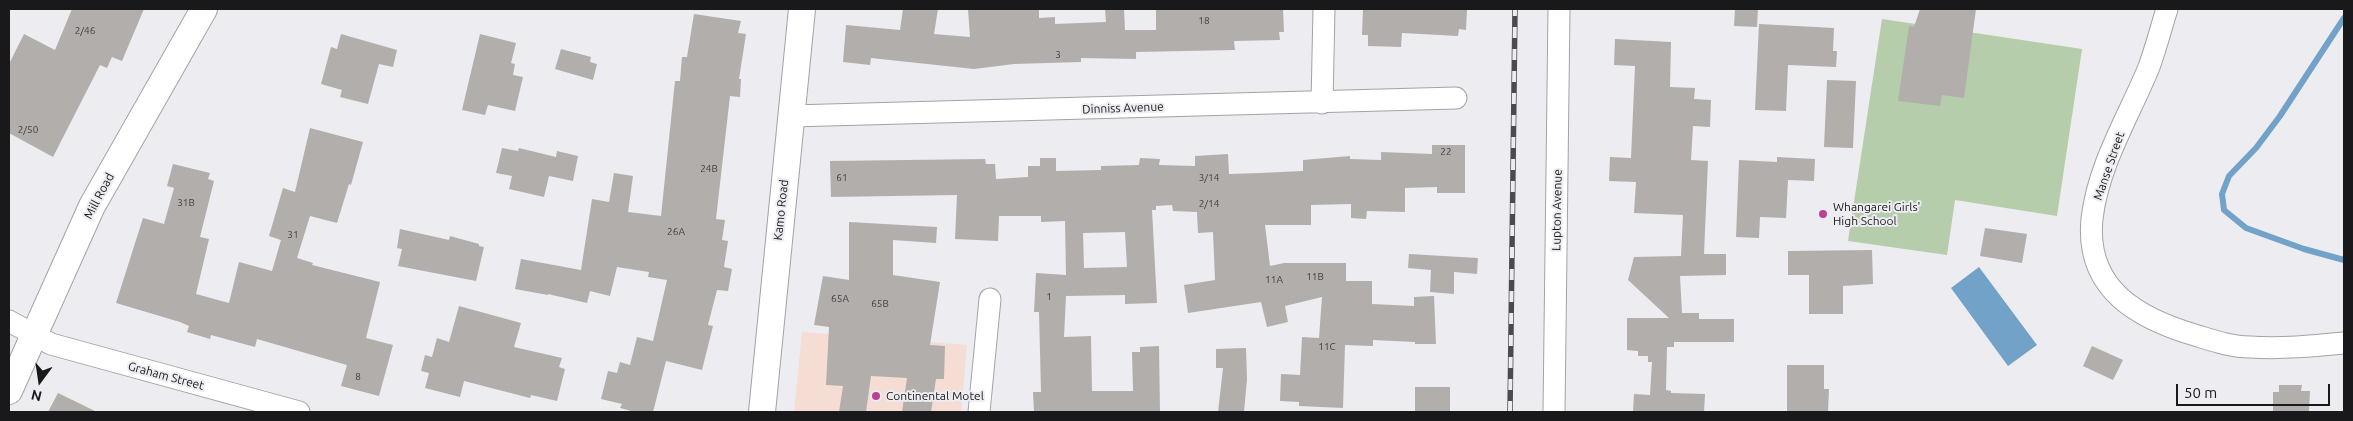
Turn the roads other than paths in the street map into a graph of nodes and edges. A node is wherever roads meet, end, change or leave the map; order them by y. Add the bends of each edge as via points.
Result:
1 (204, 9) edge
2 (802, 9) edge
3 (1324, 9) edge
4 (1559, 9) edge
5 (2167, 9) edge
6 (1456, 98) dead end
7 (1322, 102) junction
8 (791, 116) junction
9 (990, 299) dead end
10 (9, 321) edge
11 (33, 335) junction
12 (2344, 342) edge
13 (9, 391) edge
14 (299, 412) edge
15 (762, 412) edge
16 (979, 412) edge
17 (1554, 412) edge

1 - 11 main road, Mill Road via 92,206
2 - 8 main road, Kamo Road
3 - 7 street
4 - 17 street, Lupton Avenue
5 - 12 street, Manse Street via 2149,65 2116,142 2096,200 2092,242 2102,277 2131,308 2159,323 2216,342 2277,348
6 - 7 street, Dinniss Avenue
7 - 8 street, Dinniss Avenue
8 - 15 main road, Kamo Road
9 - 16 street
10 - 11 street, Graham Street
11 - 13 main road, Mill Road
11 - 14 street, Graham Street via 51,344

